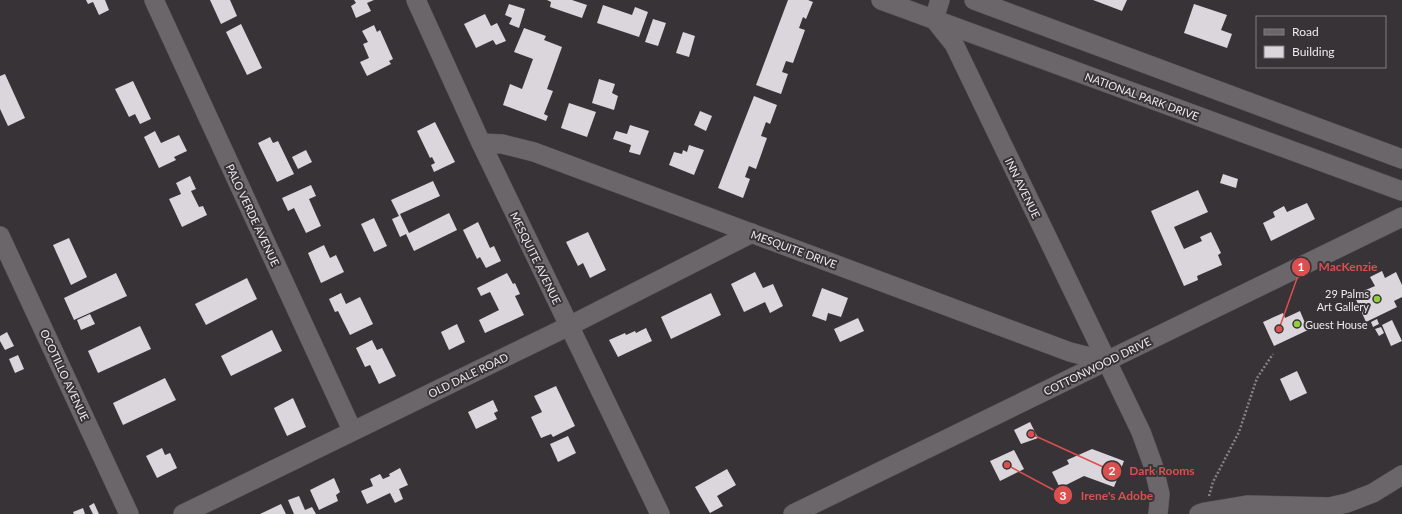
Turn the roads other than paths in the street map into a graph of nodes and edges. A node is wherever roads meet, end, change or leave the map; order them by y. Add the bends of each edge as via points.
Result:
1 (154, 0) edge
2 (416, 0) edge
3 (881, 0) edge
4 (940, 0) edge
5 (974, 0) edge
6 (934, 19) junction
7 (481, 143) junction
8 (1402, 159) edge
9 (1402, 191) edge
10 (1402, 217) edge
11 (752, 233) junction
12 (0, 236) edge
13 (569, 326) junction
14 (1106, 361) junction
15 (352, 430) junction
16 (1402, 476) edge
17 (1202, 513) edge
18 (129, 514) edge
19 (183, 514) edge
20 (660, 514) edge
21 (793, 514) edge
22 (1158, 514) edge

1 - 15 street, PALO VERDE AVENUE
2 - 7 street, MESQUITE AVENUE
3 - 6 street, NATIONAL PARK DRIVE
4 - 6 street
5 - 8 street
6 - 9 street, NATIONAL PARK DRIVE
6 - 14 street, INN AVENUE via 954,44
7 - 11 street, MESQUITE DRIVE via 502,144 534,152
7 - 13 street, MESQUITE AVENUE
10 - 14 street, COTTONWOOD DRIVE
11 - 13 street, OLD DALE ROAD
11 - 14 street, MESQUITE DRIVE via 1070,352
12 - 18 street, OCOTILLO AVENUE
13 - 15 street, OLD DALE ROAD
13 - 20 street, MESQUITE AVENUE
14 - 21 street, COTTONWOOD DRIVE
14 - 22 street, INN AVENUE via 1141,432 1153,465 1160,494
15 - 19 street, OLD DALE ROAD
16 - 17 street via 1373,493 1329,507 1247,506

